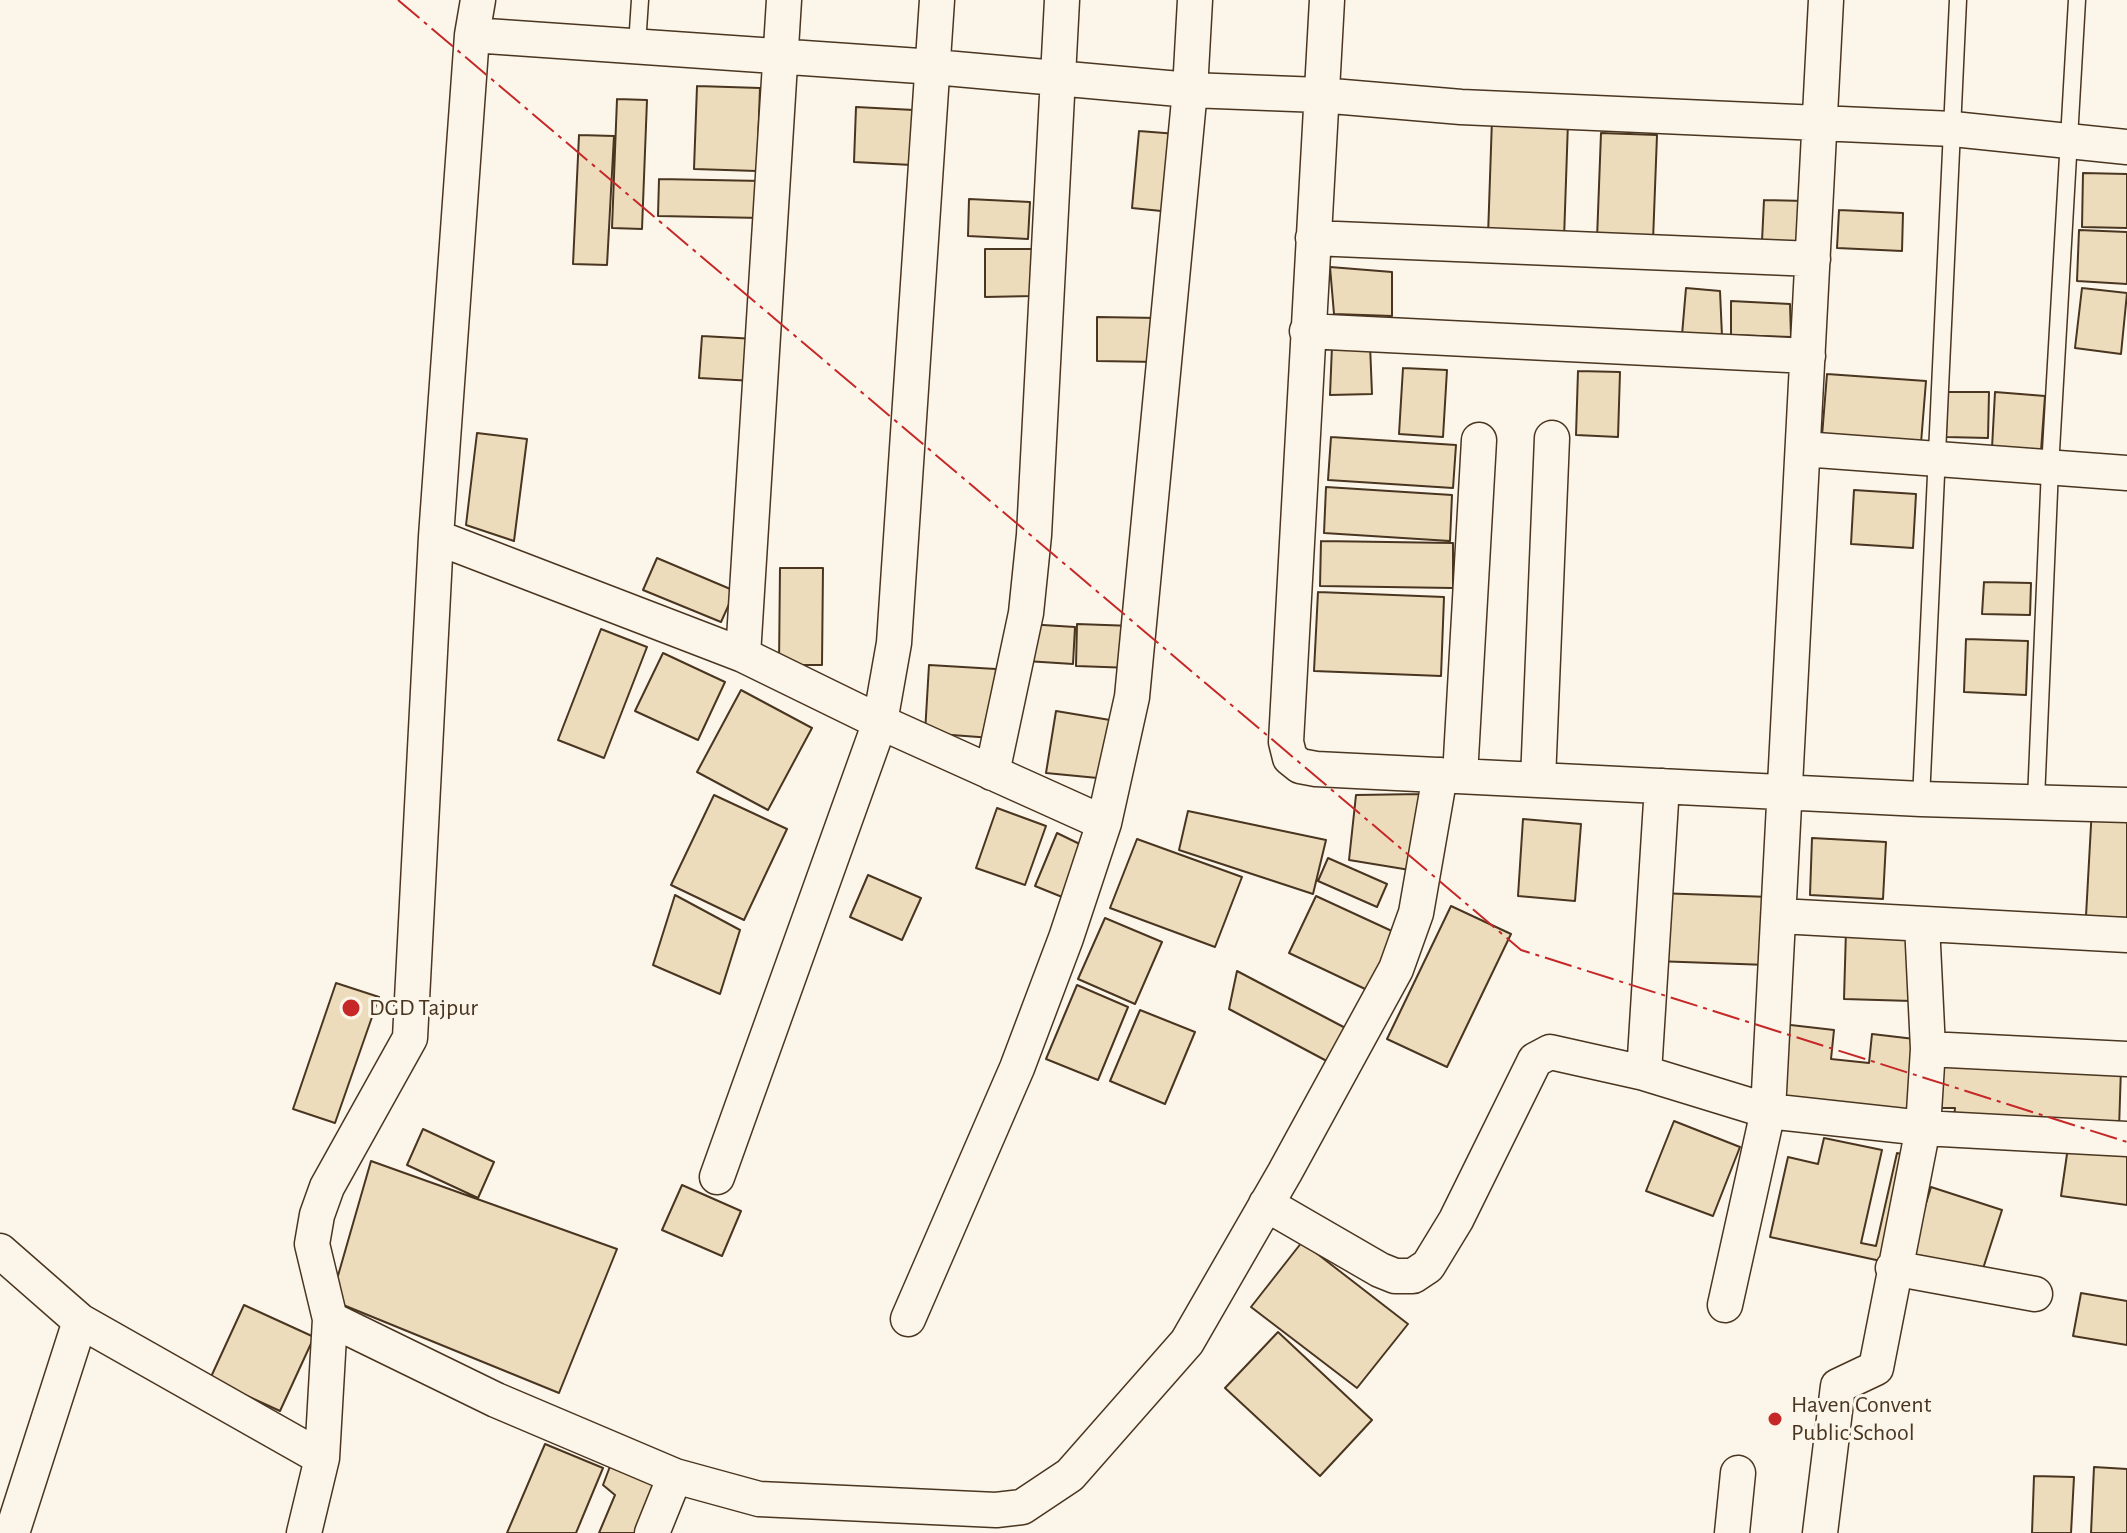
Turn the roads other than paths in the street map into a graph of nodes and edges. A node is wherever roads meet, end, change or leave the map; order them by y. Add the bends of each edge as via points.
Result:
1 (478, 0) edge
2 (640, 0) edge
3 (784, 0) edge
4 (937, 0) edge
5 (1062, 0) edge
6 (1195, 0) edge
7 (1327, 0) edge
8 (1826, 0) edge
9 (1958, 0) edge
10 (2077, 0) edge
11 (472, 35) junction
12 (637, 45) junction
13 (779, 57) junction
14 (934, 67) junction
15 (1057, 76) junction
16 (1190, 90) junction
17 (1320, 95) junction
18 (1820, 124) junction
19 (1953, 129) junction
20 (2071, 141) junction
21 (2127, 147) edge
22 (1313, 238) junction
23 (1813, 259) junction
24 (1307, 331) junction
25 (1808, 356) junction
26 (1552, 438) dead end
27 (1479, 440) dead end
28 (1803, 449) junction
29 (1938, 459) junction
30 (2050, 468) junction
31 (2127, 473) edge
32 (436, 537) junction
33 (743, 655) junction
34 (880, 722) junction
35 (992, 773) junction
36 (1450, 775) junction
37 (1538, 780) junction
38 (1662, 786) junction
39 (1785, 792) junction
40 (1921, 799) junction
41 (2036, 800) junction
42 (2127, 805) edge
43 (1104, 823) junction
44 (1780, 916) junction
45 (1922, 924) junction
46 (2127, 935) edge
47 (1928, 1049) junction
48 (2127, 1059) edge
49 (1644, 1073) junction
50 (1768, 1111) junction
51 (1923, 1128) junction
52 (2127, 1139) edge
53 (717, 1177) dead end
54 (1266, 1204) junction
55 (0, 1251) edge
56 (1893, 1268) junction
57 (2035, 1294) dead end
58 (1725, 1305) dead end
59 (330, 1319) junction
60 (908, 1319) dead end
61 (80, 1321) junction
62 (322, 1458) junction
63 (1738, 1473) dead end
64 (675, 1476) junction
65 (12, 1533) edge
66 (304, 1533) edge
67 (652, 1533) edge
68 (1732, 1533) edge
69 (1820, 1533) edge

1 - 11 street
2 - 12 lane
3 - 13 street
4 - 14 street
5 - 15 street
6 - 16 street
7 - 17 street
8 - 18 street
9 - 19 lane
10 - 20 lane
11 - 12 street
11 - 32 street
12 - 13 street
13 - 14 street
13 - 33 street
14 - 15 street
14 - 34 street via 894,643
15 - 16 street
15 - 35 street via 1034,535 1026,613
16 - 17 street
16 - 43 street via 1132,697
17 - 18 street
17 - 22 street
18 - 19 street
18 - 23 street
19 - 20 street
19 - 29 lane
20 - 21 street
20 - 30 lane
22 - 23 street
22 - 24 street
23 - 25 street
24 - 25 street
24 - 36 street via 1286,742 1290,758 1316,769
25 - 28 street
26 - 37 street
27 - 36 street
28 - 29 street
28 - 39 street
29 - 30 street
29 - 40 lane
30 - 31 street
30 - 41 lane
32 - 33 street
32 - 59 street via 410,1038 327,1187 317,1215 312,1244
33 - 34 street
34 - 35 street
34 - 53 street
35 - 43 street
36 - 37 street
36 - 54 street via 1416,913 1396,969
37 - 38 street
38 - 39 street
38 - 49 street
39 - 40 street
39 - 44 street
40 - 41 street
41 - 42 street
43 - 60 street via 1017,1068
44 - 45 street
44 - 50 street
45 - 46 street
45 - 47 street
47 - 48 street
47 - 51 street
49 - 50 street
49 - 54 street via 1569,1054 1550,1052 1535,1060 1456,1220 1428,1266 1413,1276 1380,1270
50 - 51 street
50 - 58 street
51 - 52 street
51 - 56 street
54 - 64 street via 1187,1342 1070,1475 1022,1507 759,1499
55 - 61 street
56 - 57 street
56 - 69 street via 1876,1368 1838,1386
59 - 62 street
59 - 64 street via 496,1400
61 - 62 street
61 - 65 street
62 - 66 street
63 - 68 street
64 - 67 street

